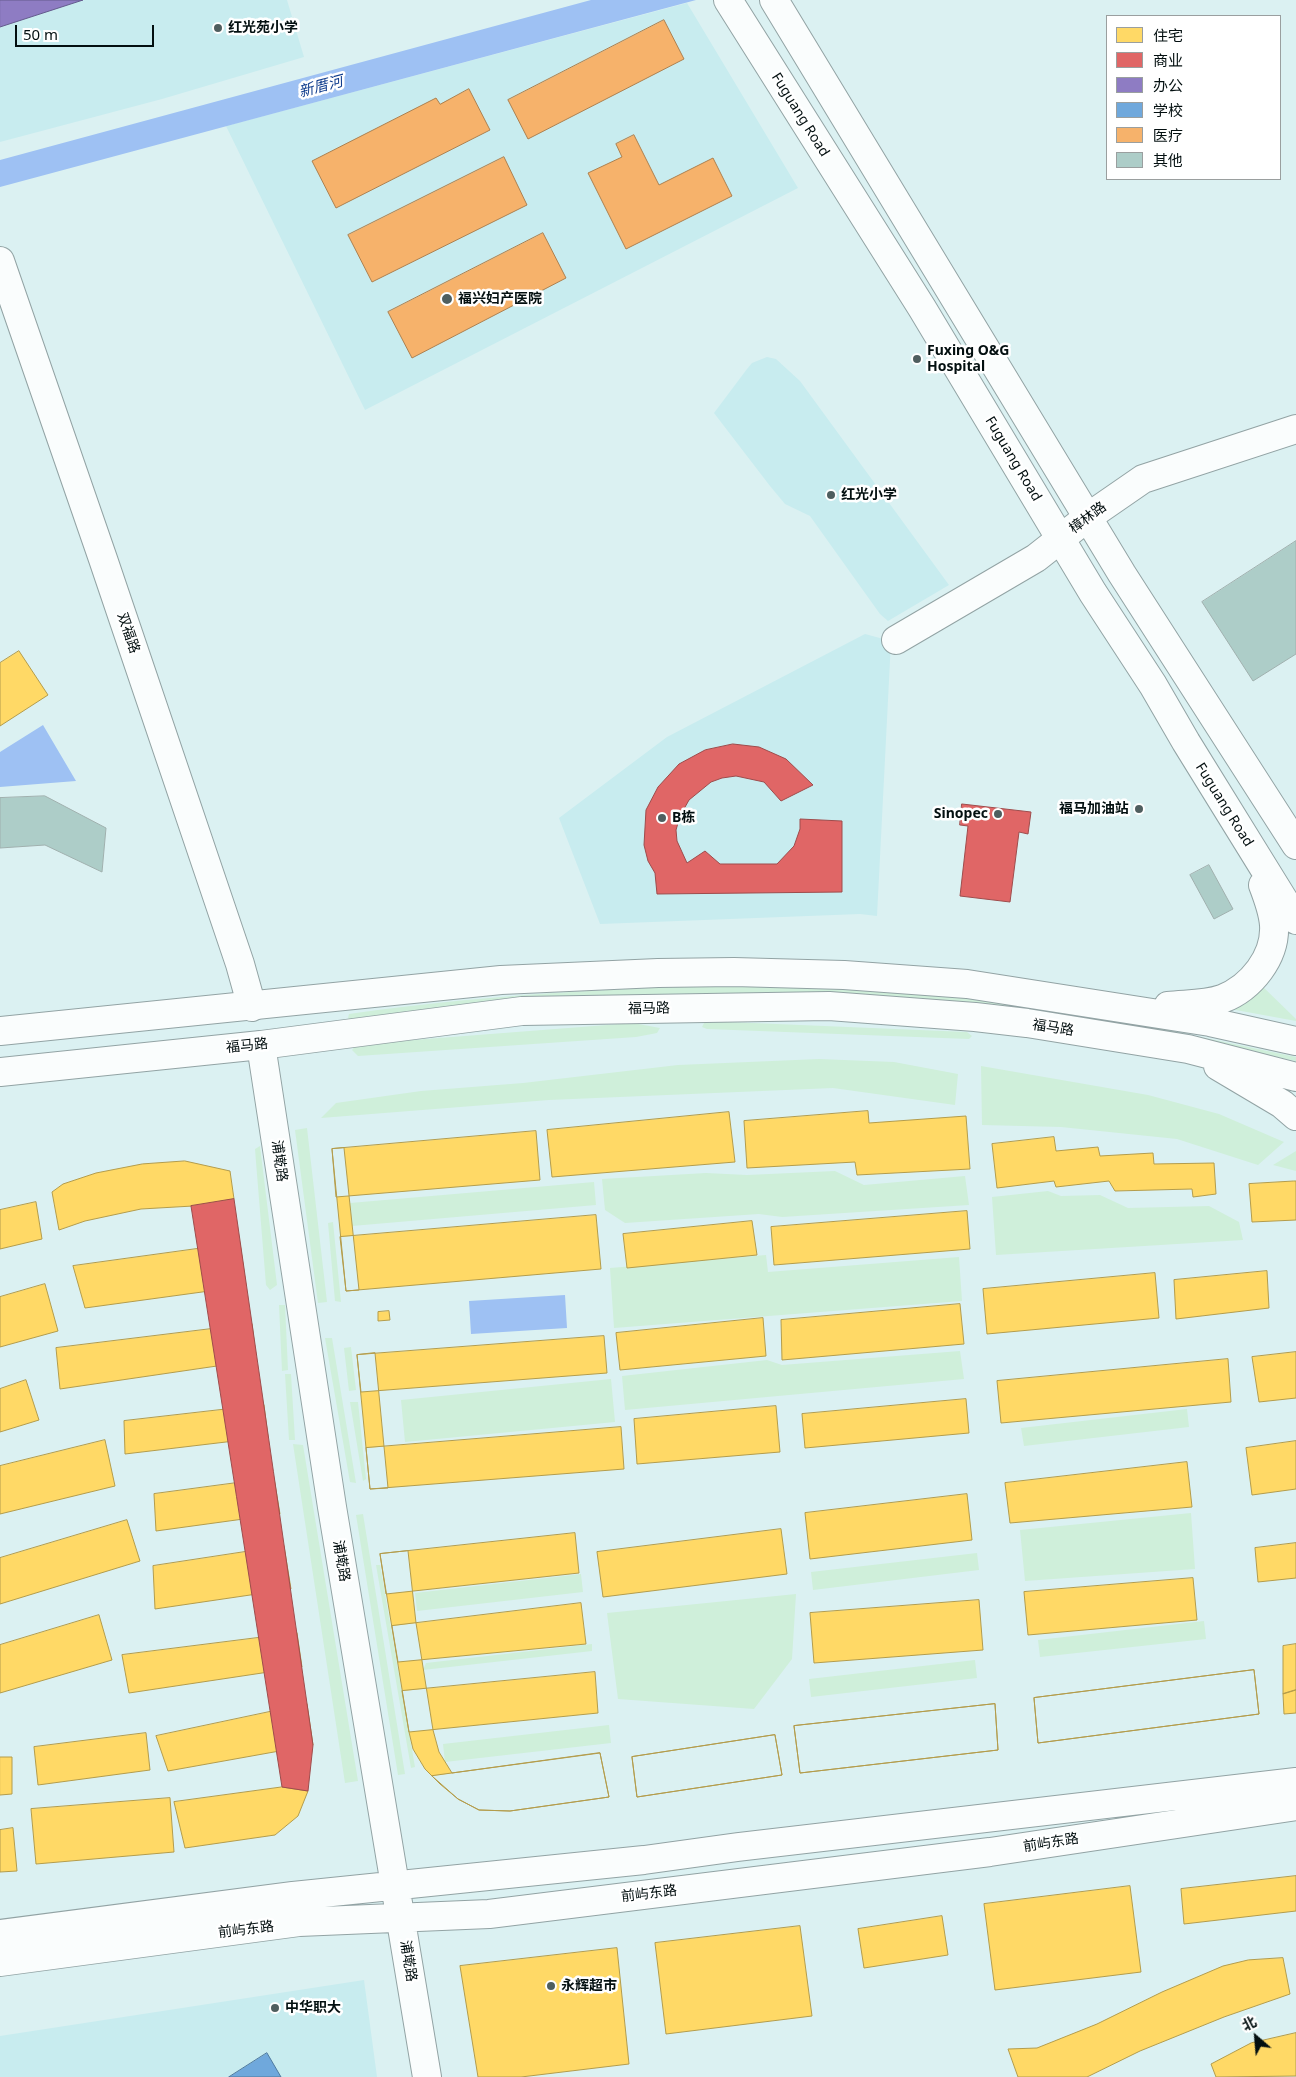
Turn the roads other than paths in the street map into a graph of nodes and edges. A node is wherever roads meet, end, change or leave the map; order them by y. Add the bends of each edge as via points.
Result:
1 (774, 0) edge
2 (728, 1) edge
3 (0, 261) edge
4 (1296, 429) edge
5 (1088, 517) junction
6 (1060, 538) junction
7 (896, 640) dead end
8 (1239, 828) junction
9 (1296, 845) edge
10 (1296, 920) edge
11 (252, 1007) junction
12 (1129, 1010) junction
13 (0, 1032) edge
14 (1296, 1041) edge
15 (261, 1045) junction
16 (1188, 1049) junction
17 (0, 1072) edge
18 (1296, 1077) edge
19 (1296, 1116) edge
20 (1296, 1782) edge
21 (1296, 1806) edge
22 (396, 1886) junction
23 (401, 1918) junction
24 (0, 1934) edge
25 (0, 1962) edge
26 (426, 2077) edge

1 - 5 main road
2 - 6 main road, Fuguang Road via 922,308
3 - 11 main road, 双福路
4 - 5 main road, 樟林路 via 1143,479
5 - 6 main road, 樟林路
5 - 9 main road
6 - 7 main road, 樟林路 via 1036,558
6 - 8 main road, Fuguang Road
8 - 10 main road, Fuguang Road
8 - 12 main road via 1273,916 1274,937 1260,970 1222,998
11 - 12 main road via 501,980 658,972 734,972 844,975 967,984
11 - 13 main road
12 - 14 main road via 1210,1022
15 - 16 main road, 福马路 via 522,1011 829,1006 1027,1023
15 - 17 main road, 福马路
15 - 22 main road, 浦墘路 via 332,1508
16 - 18 main road, 福马路
16 - 19 main road via 1282,1104
20 - 22 main road, 前屿东路 via 644,1860
21 - 23 main road, 前屿东路 via 990,1852 489,1914
22 - 23 main road, 浦墘路
22 - 24 main road, 前屿东路
23 - 25 main road, 前屿东路 via 299,1922
23 - 26 main road, 浦墘路

